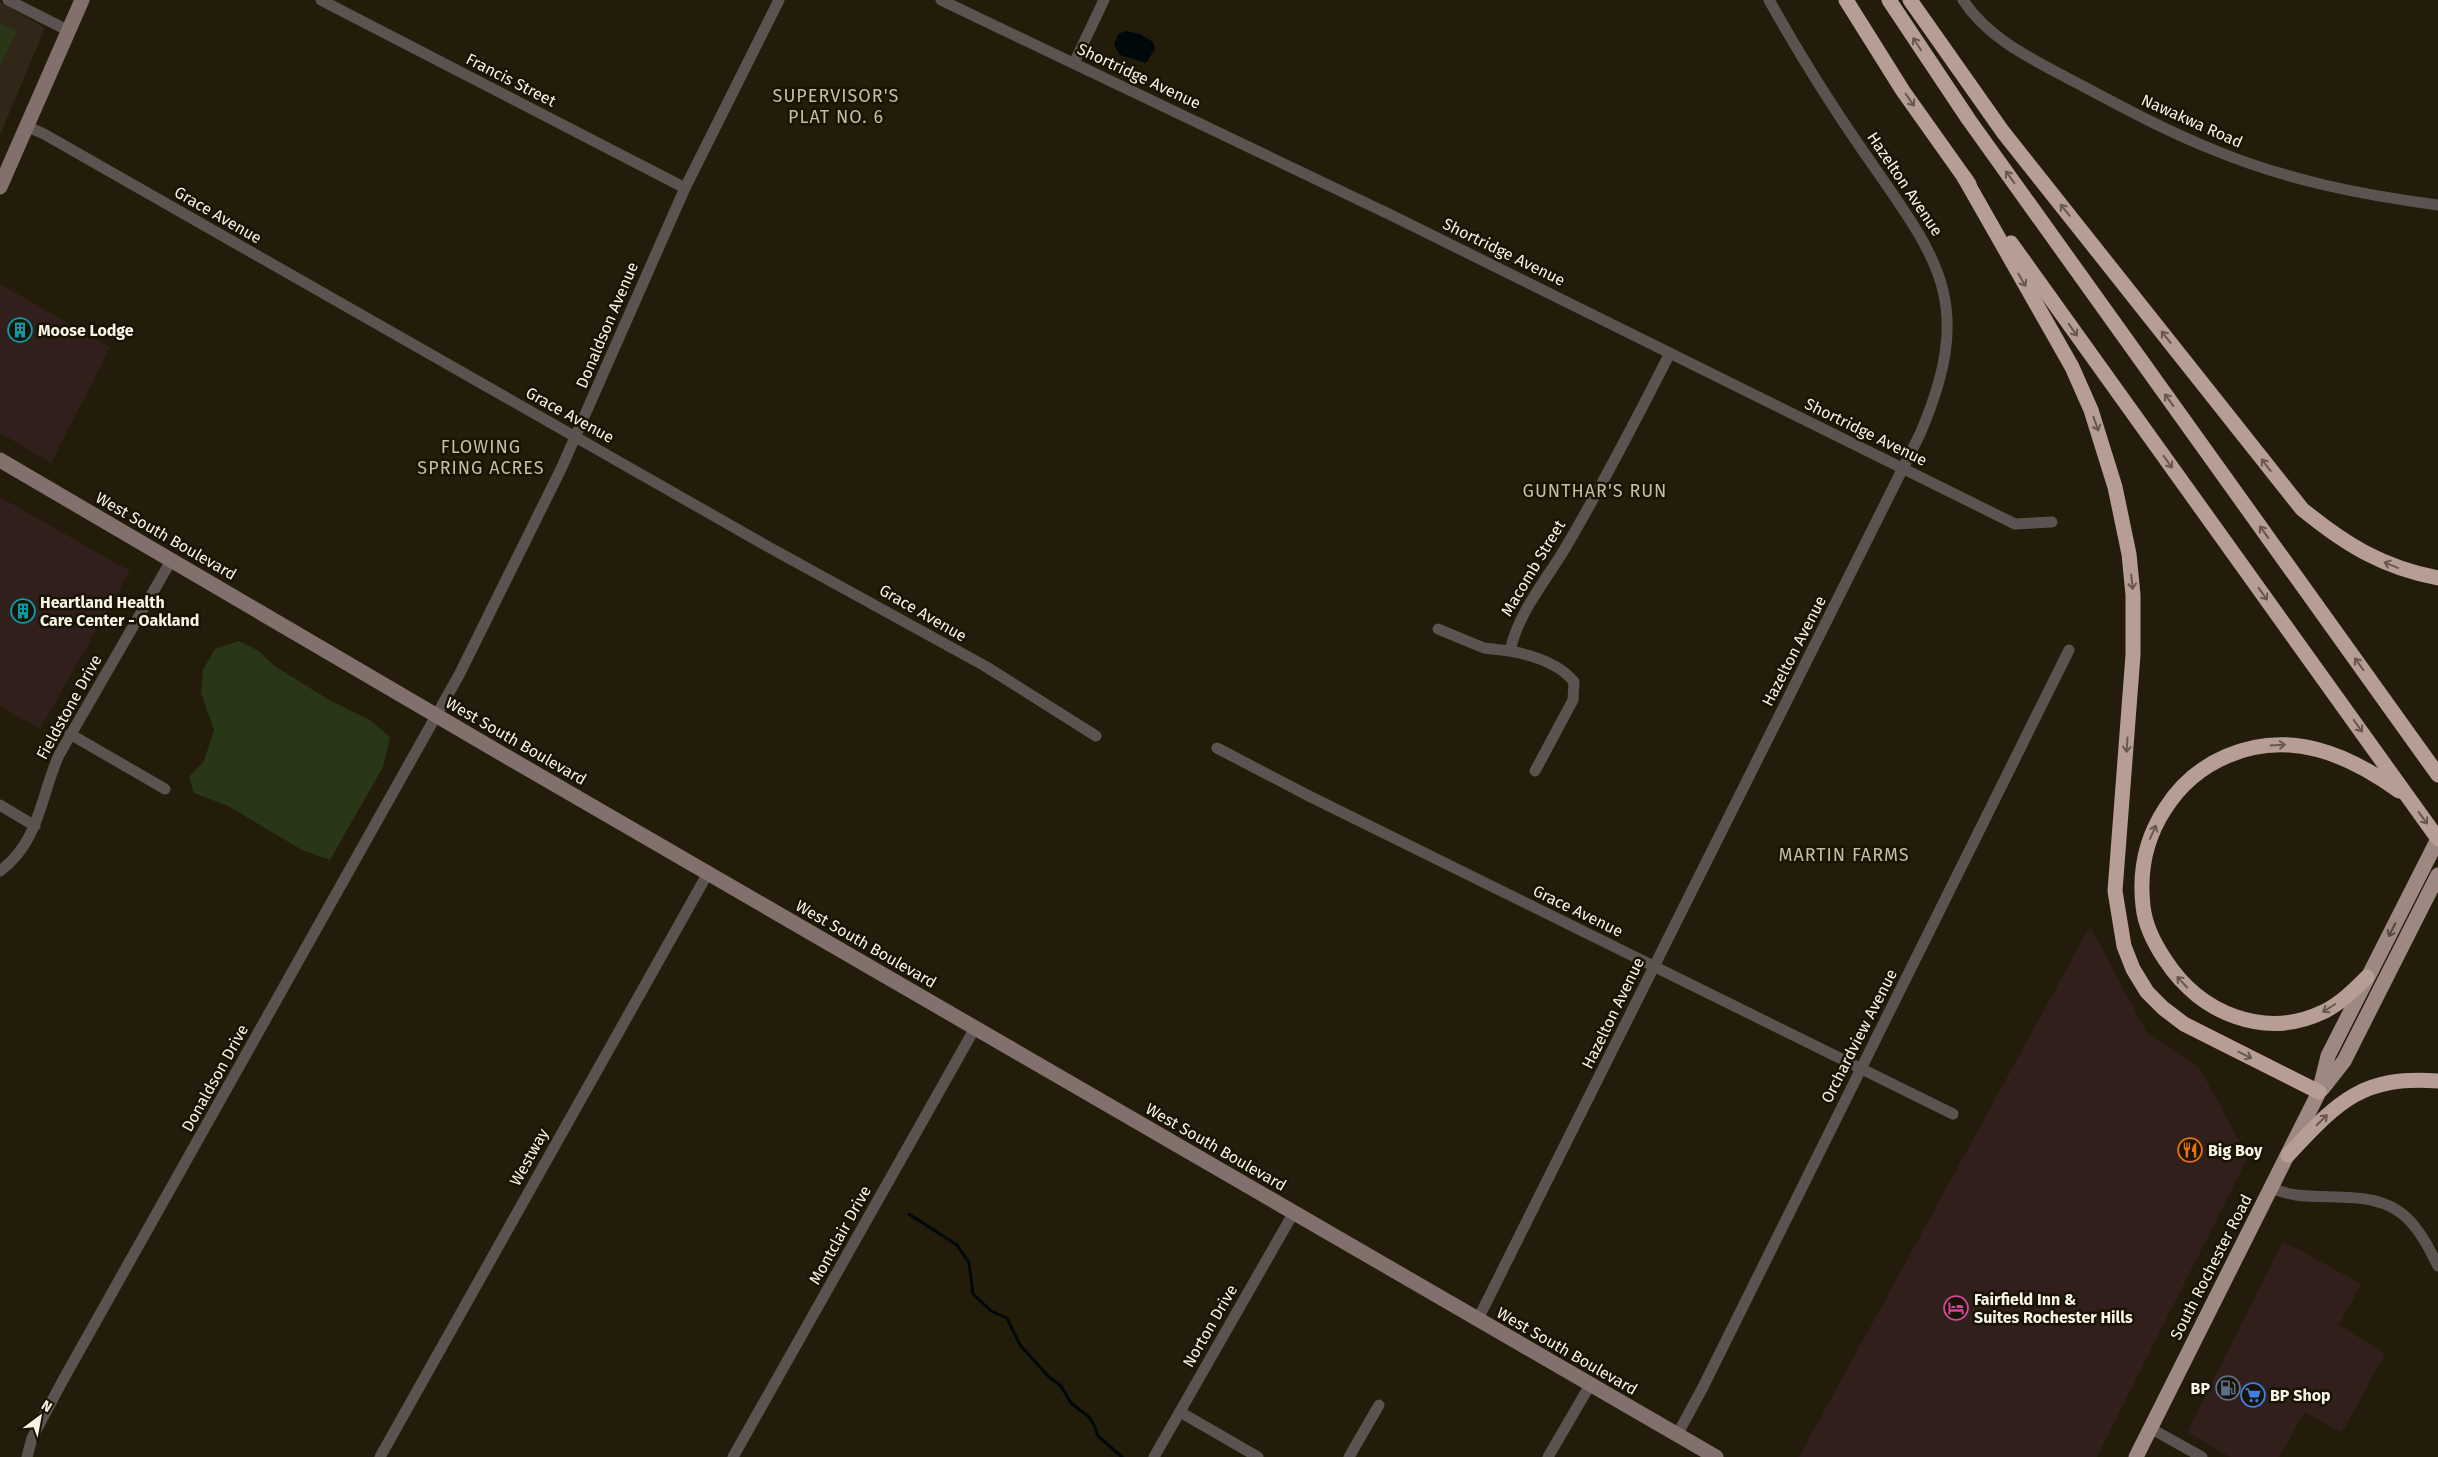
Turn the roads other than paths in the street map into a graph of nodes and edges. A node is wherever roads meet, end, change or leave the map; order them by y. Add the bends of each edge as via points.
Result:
1 (8, 0) edge
2 (82, 0) edge
3 (321, 0) edge
4 (779, 0) edge
5 (941, 0) edge
6 (1104, 0) edge
7 (1769, 0) edge
8 (1846, 0) edge
9 (1889, 0) edge
10 (1910, 0) edge
11 (1963, 0) edge
12 (69, 31) junction
13 (1074, 63) junction
14 (26, 126) junction
15 (1964, 177) junction
16 (0, 187) edge
17 (685, 188) junction
18 (2438, 206) edge
19 (1670, 353) junction
20 (576, 438) junction
21 (0, 460) edge
22 (1902, 468) junction
23 (2052, 522) dead end
24 (172, 559) junction
25 (2438, 578) edge
26 (1438, 629) dead end
27 (2069, 650) dead end
28 (1510, 651) junction
29 (436, 715) junction
30 (70, 734) junction
31 (1096, 736) dead end
32 (1217, 748) dead end
33 (1535, 771) dead end
34 (2438, 775) edge
35 (165, 789) dead end
36 (2409, 798) junction
37 (0, 805) edge
38 (35, 826) junction
39 (2438, 839) edge
40 (0, 871) edge
41 (708, 873) junction
42 (2438, 875) edge
43 (1654, 967) junction
44 (2367, 977) junction
45 (975, 1028) junction
46 (1860, 1069) junction
47 (2438, 1081) edge
48 (2319, 1092) junction
49 (1953, 1114) dead end
50 (2288, 1155) junction
51 (2270, 1188) junction
52 (1294, 1212) junction
53 (2438, 1266) edge
54 (1478, 1319) junction
55 (1590, 1385) junction
56 (1379, 1405) dead end
57 (1180, 1412) junction
58 (2150, 1428) junction
59 (1677, 1434) junction
60 (26, 1457) edge
61 (380, 1457) edge
62 (733, 1457) edge
63 (1154, 1457) edge
64 (1258, 1457) edge
65 (1349, 1457) edge
66 (1548, 1457) edge
67 (1716, 1457) edge
68 (2136, 1457) edge
69 (2202, 1457) edge

1 - 12 street
2 - 12 street
3 - 17 street, Francis Street
4 - 17 street, Donaldson Avenue
5 - 13 street, Shortridge Avenue
6 - 13 street
7 - 22 street, Hazelton Avenue via 1833,107 1920,233 1942,286 1948,336 1943,370 1932,406
8 -> 15 highway via 1898,83
34 -> 9 highway via 1969,120
25 -> 10 highway via 2400,569 2355,549 2302,509 1998,126
11 - 18 street, Nawakwa Road via 1982,24 2016,49 2191,141 2313,182 2367,195
12 - 14 street
13 - 19 street, Shortridge Avenue
14 - 16 street
14 - 20 street, Grace Avenue
15 -> 36 highway
15 -> 48 highway via 2059,343 2088,402 2115,487 2129,554 2133,595 2134,655 2115,891 2127,953 2147,992 2184,1024
17 - 20 street, Donaldson Avenue
19 - 22 street, Shortridge Avenue
19 - 28 street, Macomb Street via 1614,464 1552,572 1521,616
20 - 29 street, Donaldson Avenue via 530,535
20 - 31 street, Grace Avenue via 976,662
21 - 24 street, West South Boulevard
22 - 23 street, Shortridge Avenue via 2015,524
22 - 43 street, Hazelton Avenue
24 - 29 street, West South Boulevard
24 - 30 street, Fieldstone Drive
26 - 28 street via 1484,648
27 - 46 street, Orchardview Avenue
28 - 33 street via 1561,670 1574,682 1572,700
29 - 41 street, West South Boulevard
29 - 60 street, Donaldson Drive via 54,1396
30 - 35 street
30 - 38 street, Fieldstone Drive via 52,769
32 - 43 street, Grace Avenue
36 -> 39 highway
44 -> 36 highway via 2344,999 2323,1012 2295,1021 2244,1021 2220,1012 2196,997 2173,973 2159,952 2143,908 2144,859 2150,837 2172,797 2194,775 2215,761 2250,748 2282,744 2330,752 2363,767
37 - 38 street
38 - 40 street, Fieldstone Drive via 19,852
39 -> 44 main road, South Rochester Road
41 - 45 street, West South Boulevard
41 - 61 street, Westway
42 - 48 main road, South Rochester Road via 2344,1061
43 - 46 street, Grace Avenue
43 - 54 street, Hazelton Avenue
44 - 48 main road, South Rochester Road via 2328,1056
45 - 52 street, West South Boulevard
45 - 62 street, Montclair Drive
46 - 49 street, Grace Avenue
46 - 59 street, Orchardview Avenue
50 -> 47 highway via 2344,1099 2390,1083
48 - 50 main road, South Rochester Road
50 - 51 main road, South Rochester Road
51 - 53 street via 2298,1195 2364,1198 2393,1208 2420,1233
51 - 58 main road, South Rochester Road
52 - 54 street, West South Boulevard
52 - 57 street, Norton Drive
54 - 55 street, West South Boulevard
55 - 59 street, West South Boulevard
55 - 66 street
56 - 65 street
57 - 63 street, Norton Drive
57 - 64 street
58 - 68 main road, South Rochester Road
58 - 69 street
59 - 67 street, West South Boulevard

